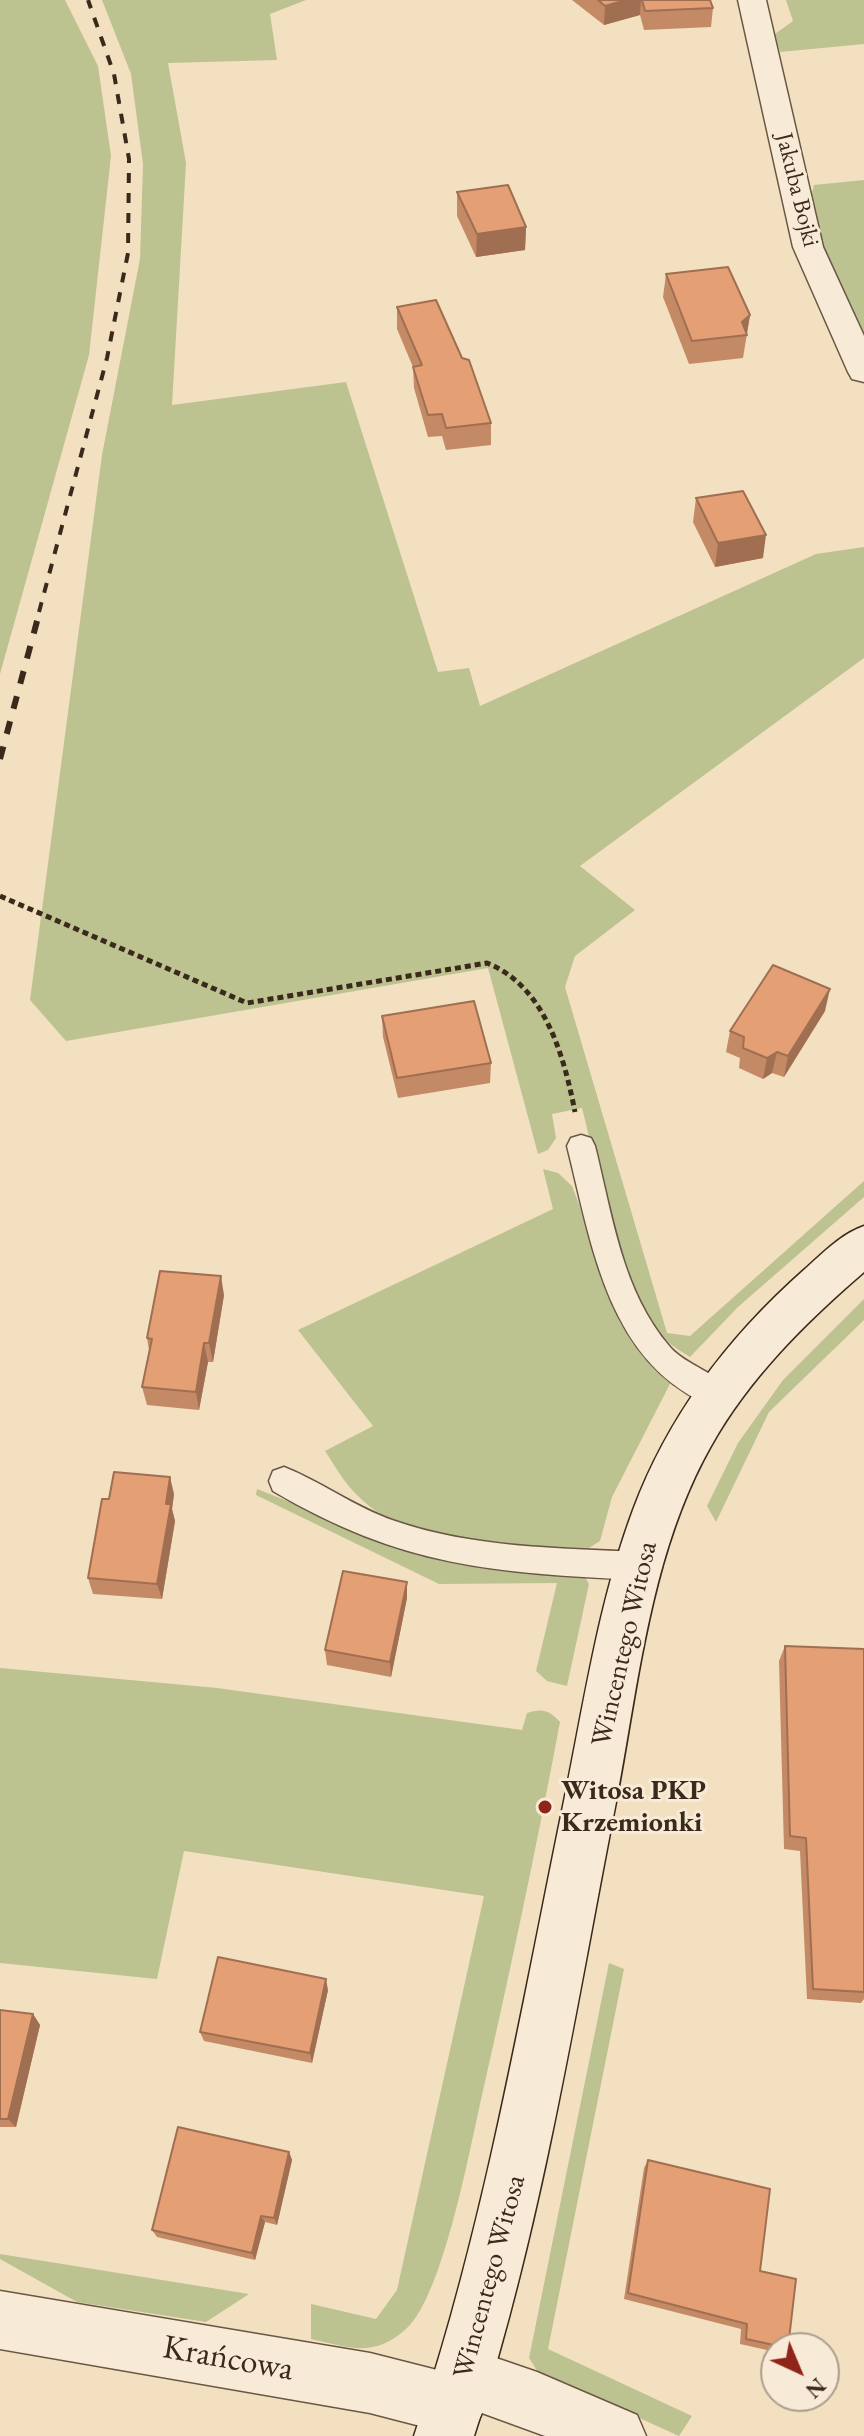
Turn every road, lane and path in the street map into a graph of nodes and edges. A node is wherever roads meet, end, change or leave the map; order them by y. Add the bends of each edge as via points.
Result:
1 (752, 0) edge
2 (864, 372) edge
3 (0, 896) edge
4 (581, 1146) joint
5 (864, 1245) edge
6 (717, 1395) junction
7 (284, 1481) dead end
8 (640, 1566) junction
9 (0, 2320) edge
10 (454, 2406) edge
11 (616, 2436) edge

1 - 2 street, Jakuba Bojki via 808,247
3 - 4 path via 247,1003 498,965 514,977 561,1049
4 - 6 lane via 619,1285 636,1326 662,1360
5 - 6 street, Wincentego Witosa via 766,1336
6 - 8 street, Wincentego Witosa via 677,1465
7 - 8 lane via 333,1511 413,1541 508,1556
8 - 10 street, Wincentego Witosa via 607,1703 518,2176
9 - 10 street, Krańcowa via 370,2383
10 - 11 street, Krańcowa via 537,2402

